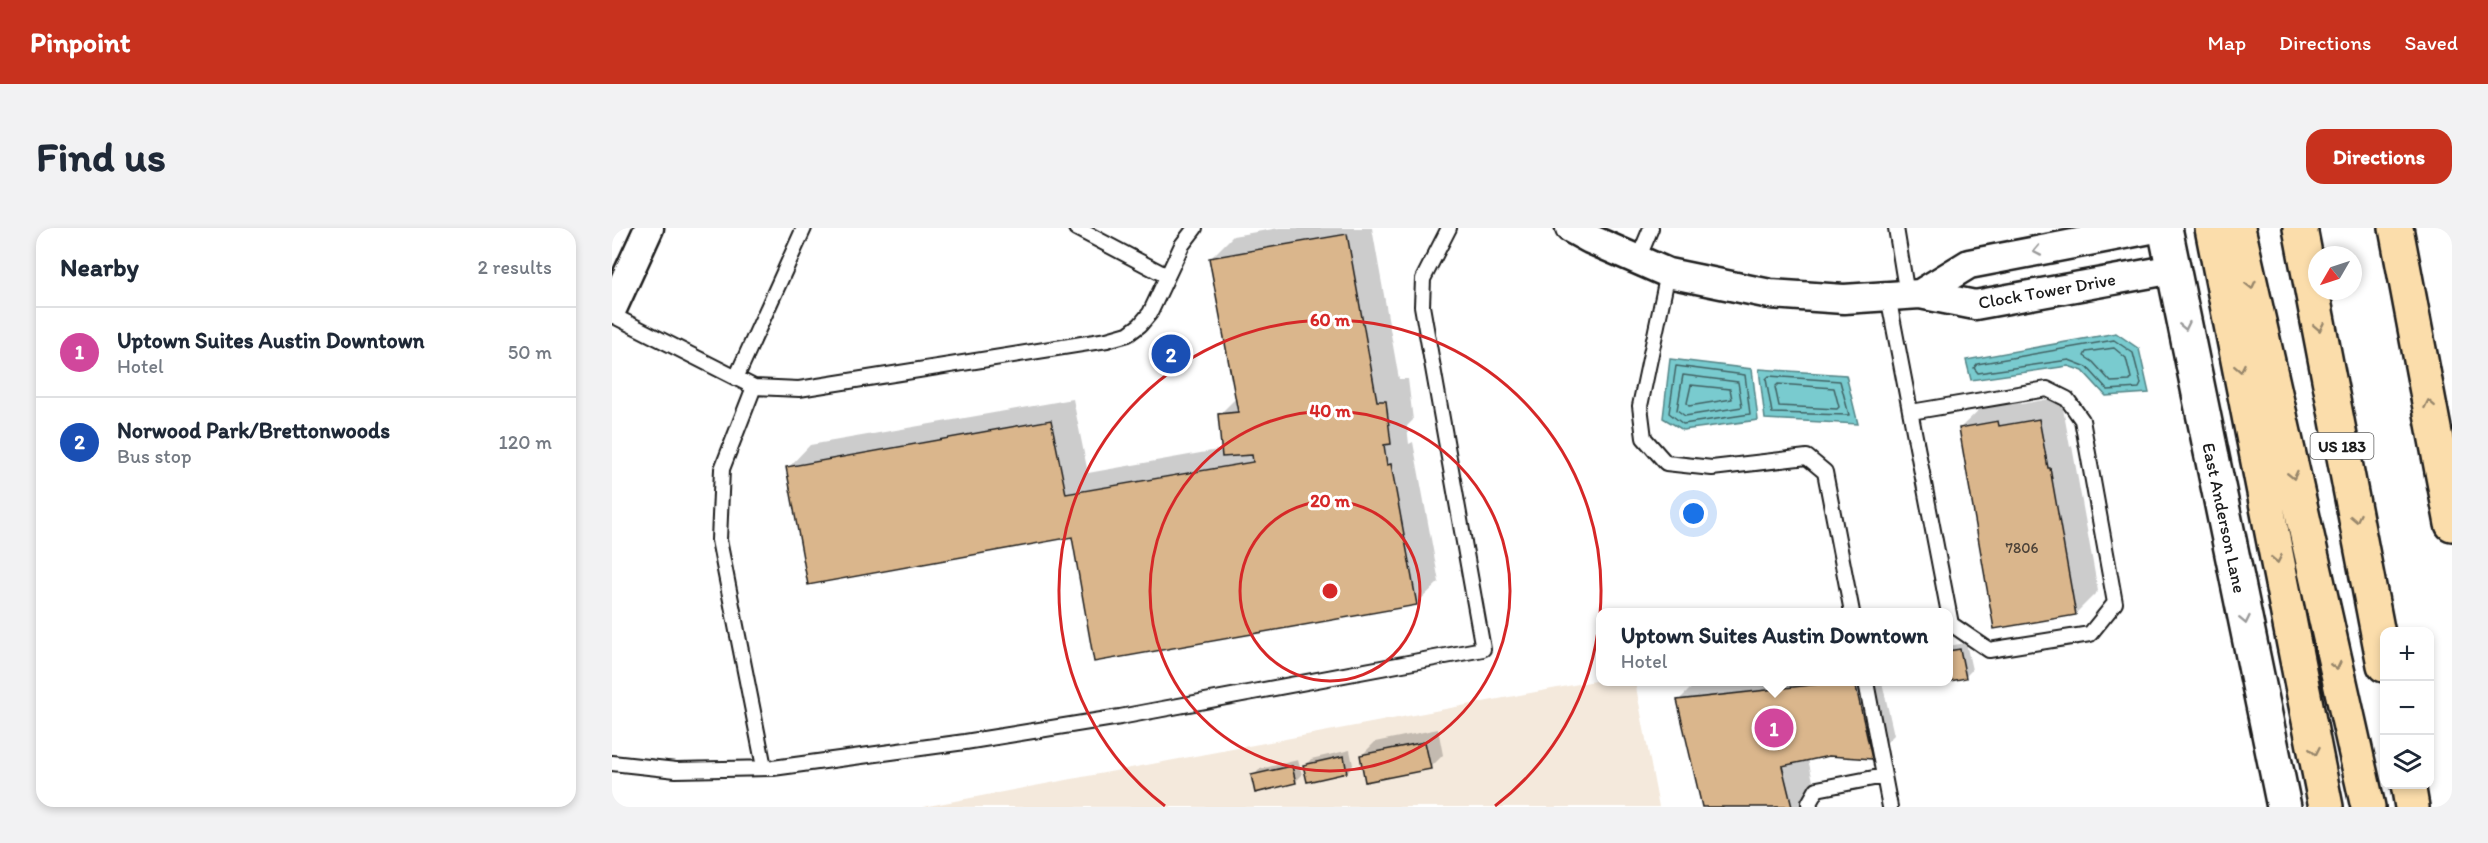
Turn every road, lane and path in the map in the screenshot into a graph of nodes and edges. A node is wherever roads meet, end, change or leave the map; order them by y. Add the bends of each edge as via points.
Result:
1 (649, 228) edge
2 (804, 228) edge
3 (1076, 228) edge
4 (1195, 228) edge
5 (1449, 228) edge
6 (1570, 228) edge
7 (1651, 228) edge
8 (1896, 228) edge
9 (2156, 228) edge
10 (2165, 228) edge
11 (2212, 228) edge
12 (2238, 228) edge
13 (2300, 228) edge
14 (2396, 228) edge
15 (1638, 259) junction
16 (2174, 269) junction
17 (1668, 273) junction
18 (1167, 276) junction
19 (1905, 295) junction
20 (612, 309) edge
21 (612, 315) edge
22 (736, 378) junction
23 (754, 387) junction
24 (1911, 412) junction
25 (2452, 524) edge
26 (1851, 608) edge
27 (1948, 608) edge
28 (1953, 625) edge
29 (2380, 639) edge
30 (1867, 686) edge
31 (612, 763) edge
32 (764, 767) junction
33 (1884, 776) junction
34 (2409, 789) edge
35 (1810, 807) edge
36 (1890, 807) edge
37 (2284, 807) edge
38 (2326, 807) edge
39 (2368, 807) edge
40 (2412, 807) edge

1 - 20 street
2 - 22 lane
3 - 18 lane
4 - 18 lane
5 - 32 lane via 1423,279 1422,306 1483,649 1120,717 965,742
6 - 15 street, Clock Tower Drive
7 - 15 lane
8 - 19 lane
9 -> 19 street, Clock Tower Drive via 1969,264
10 - 16 main road, East Anderson Lane
11 -> 38 highway
12 -> 39 highway
13 -> 29 highway, US 183
25 -> 14 highway
15 - 17 street, Clock Tower Drive
16 - 19 street, Clock Tower Drive via 1975,305
16 -> 37 main road, East Anderson Lane
17 - 19 street, Clock Tower Drive via 1770,294 1844,299
17 - 26 lane via 1640,406 1644,438 1666,463 1712,468 1807,457 1826,472
18 - 23 lane via 1140,326 1107,340 799,389
19 - 24 lane
21 - 22 lane
22 - 23 lane
23 - 32 lane via 723,469 719,540
24 - 27 lane
24 - 28 lane via 2047,389 2067,399 2082,420 2115,603 2090,634 1989,650
30 - 33 lane
31 - 32 lane via 676,770
33 - 35 lane via 1818,789
33 - 36 lane
34 - 40 highway

